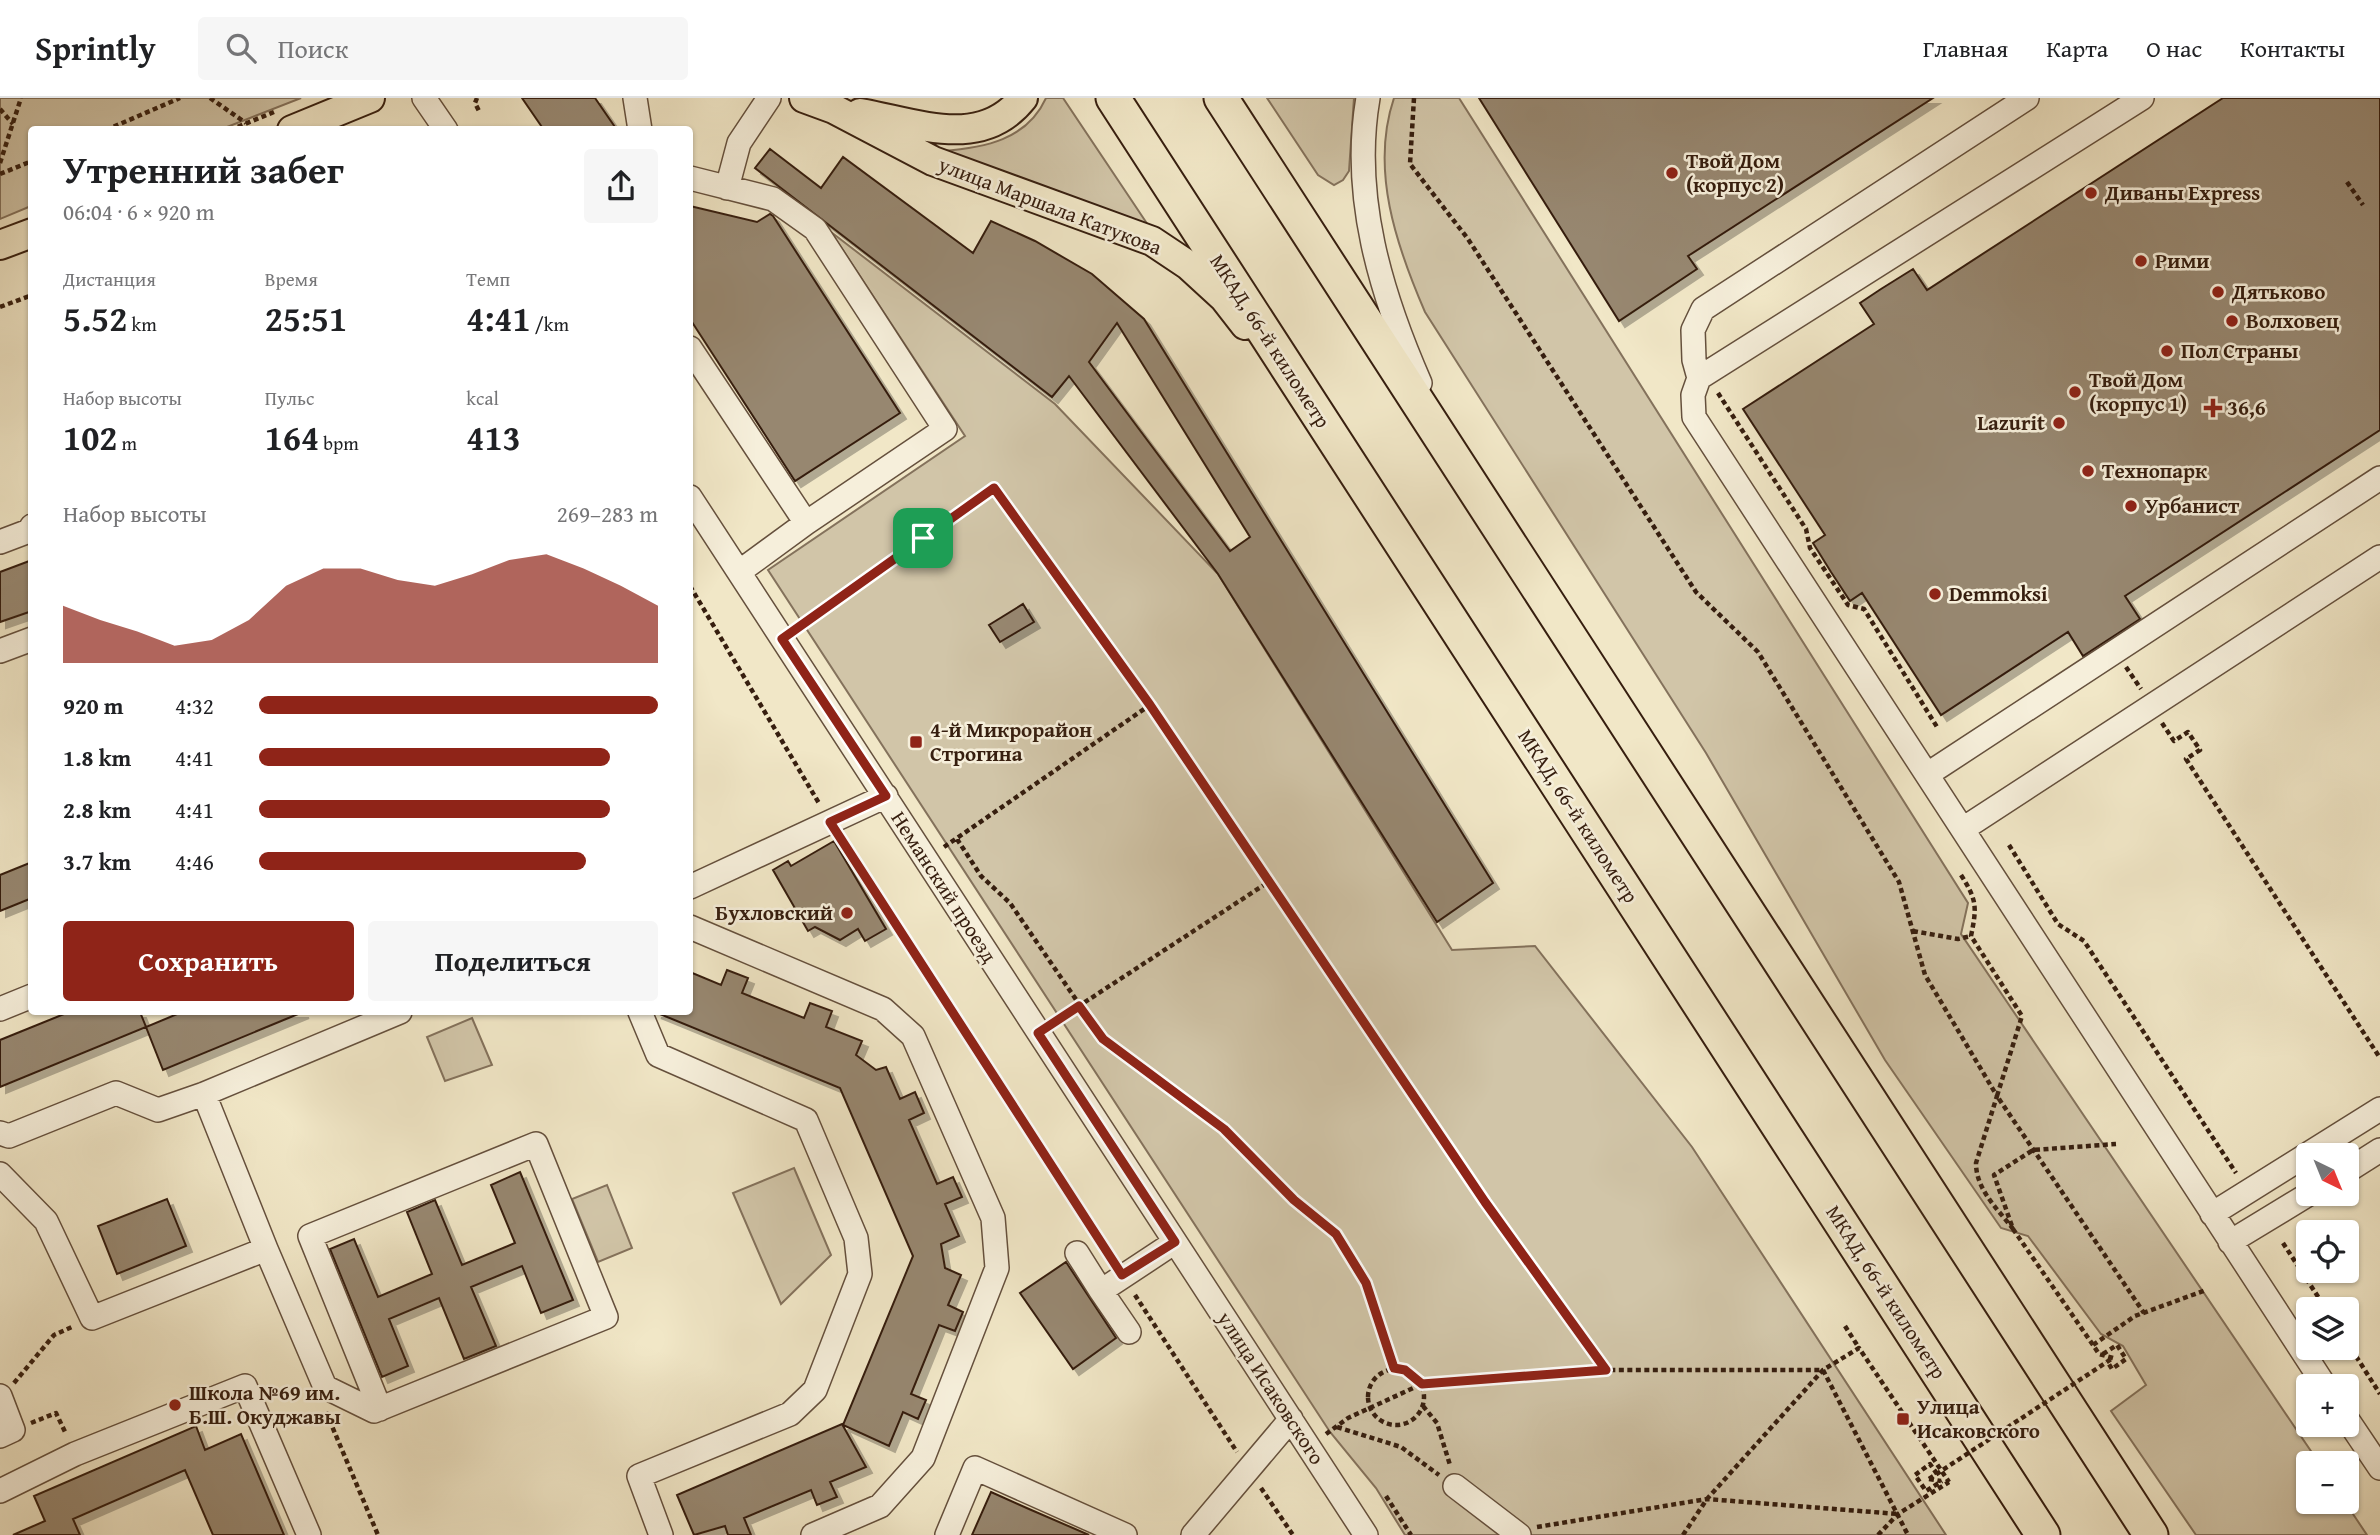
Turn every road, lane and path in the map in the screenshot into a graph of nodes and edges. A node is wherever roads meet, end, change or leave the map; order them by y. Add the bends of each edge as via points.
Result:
1 (21, 98) edge
2 (180, 98) edge
3 (210, 98) edge
4 (370, 98) edge
5 (424, 98) edge
6 (477, 98) edge
7 (635, 98) edge
8 (769, 98) edge
9 (804, 98) edge
10 (1023, 98) edge
11 (1113, 98) edge
12 (1221, 98) edge
13 (1368, 98) edge
14 (1414, 98) edge
15 (2027, 98) edge
16 (2142, 98) edge
17 (0, 109) edge
18 (834, 109) junction
19 (479, 111) dead end
20 (284, 120) edge
21 (246, 123) junction
22 (13, 124) junction
23 (115, 126) edge
24 (239, 126) edge
25 (443, 126) edge
26 (639, 126) edge
27 (0, 163) edge
28 (28, 163) edge
29 (0, 174) edge
30 (693, 179) edge
31 (2347, 182) dead end
32 (727, 188) junction
33 (2363, 205) dead end
34 (28, 234) edge
35 (0, 245) edge
36 (28, 296) edge
37 (0, 307) edge
38 (693, 353) edge
39 (1707, 382) junction
40 (1325, 426) junction
41 (1451, 453) junction
42 (2380, 478) edge
43 (693, 502) edge
44 (806, 523) junction
45 (28, 531) edge
46 (0, 542) edge
47 (2380, 557) edge
48 (739, 572) junction
49 (693, 591) edge
50 (782, 639) junction
51 (28, 640) edge
52 (0, 651) edge
53 (2116, 652) junction
54 (1150, 705) junction
55 (2152, 707) junction
56 (1937, 727) dead end
57 (1928, 774) junction
58 (886, 796) junction
59 (830, 822) junction
60 (1963, 829) junction
61 (957, 839) junction
62 (2008, 845) dead end
63 (926, 860) junction
64 (1961, 875) dead end
65 (1270, 881) junction
66 (693, 886) edge
67 (693, 928) edge
68 (1913, 931) junction
69 (1971, 936) junction
70 (28, 998) edge
71 (1079, 1006) junction
72 (0, 1009) edge
73 (393, 1015) edge
74 (641, 1015) edge
75 (1038, 1033) junction
76 (2380, 1058) edge
77 (204, 1094) junction
78 (1997, 1096) junction
79 (2380, 1109) edge
80 (0, 1133) edge
81 (2116, 1144) dead end
82 (2033, 1150) junction
83 (2380, 1150) edge
84 (2359, 1163) edge
85 (0, 1174) edge
86 (2244, 1184) dead end
87 (2296, 1202) edge
88 (2212, 1214) junction
89 (2013, 1229) junction
90 (1175, 1242) junction
91 (2230, 1242) junction
92 (2283, 1243) dead end
93 (266, 1249) junction
94 (1077, 1253) dead end
95 (1122, 1275) junction
96 (2206, 1290) dead end
97 (1101, 1291) junction
98 (2318, 1297) edge
99 (2144, 1313) junction
100 (1845, 1326) dead end
101 (1129, 1332) dead end
102 (54, 1335) dead end
103 (2093, 1345) junction
104 (1859, 1348) junction
105 (2102, 1355) junction
106 (2358, 1360) edge
107 (2107, 1362) junction
108 (1394, 1368) junction
109 (1606, 1370) junction
110 (1823, 1370) junction
111 (2317, 1374) edge
112 (1422, 1384) junction
113 (325, 1387) junction
114 (2380, 1394) edge
115 (1, 1397) edge
116 (1423, 1406) junction
117 (380, 1409) junction
118 (1371, 1409) junction
119 (56, 1413) dead end
120 (1348, 1418) dead end
121 (41, 1419) dead end
122 (1291, 1419) junction
123 (1336, 1427) dead end
124 (0, 1436) edge
125 (2359, 1437) edge
126 (2380, 1468) edge
127 (1248, 1469) junction
128 (1937, 1474) junction
129 (1942, 1481) junction
130 (1949, 1482) junction
131 (1455, 1486) junction
132 (0, 1491) edge
133 (1386, 1496) dead end
134 (1707, 1499) junction
135 (1898, 1514) junction
136 (1516, 1533) edge
137 (309, 1535) edge
138 (377, 1535) edge
139 (661, 1535) edge
140 (813, 1535) edge
141 (947, 1535) edge
142 (1125, 1535) edge
143 (1193, 1535) edge
144 (1293, 1535) edge
145 (1366, 1535) edge
146 (1411, 1535) edge
147 (1683, 1535) edge
148 (1878, 1535) edge
149 (1908, 1535) edge
150 (2043, 1535) edge
151 (2151, 1535) edge

1 - 22 path
2 - 23 path
3 - 21 path
4 - 20 main road
5 - 25 street
6 - 19 path
7 - 26 street
8 - 32 street via 739,143
9 - 18 main road, улица Маршала Катукова
10 - 18 main road, улица Маршала Катукова via 1013,111 987,127 959,131
11 - 40 highway, МКАД, 66-й километр
12 - 41 highway
13 - 41 street via 1364,177 1375,255 1408,357
14 - 68 path via 1410,164 1468,239 1696,592 1758,652 1899,882
15 - 39 street via 1703,309 1693,330 1694,360
16 - 39 street
17 - 22 path
18 - 40 main road, улица Маршала Катукова via 933,161 1152,241 1188,265 1224,298
20 - 21 path
21 - 24 path
22 - 27 path
28 - 29 path
30 - 32 street
31 - 33 path
32 - 44 street via 773,199 815,229 945,429
34 - 35 main road
36 - 37 path
38 - 44 street
39 - 56 path via 1806,529 1810,548 1848,605 1864,609
39 - 57 street via 1693,396 1694,417
40 - 150 highway, МКАД, 66-й километр
41 - 151 highway
42 - 53 street
43 - 48 street, Неманский проезд
44 - 48 street
45 - 46 street
47 - 55 street
48 - 50 street, Неманский проезд
49 - 59 path
50 - 54 path via 994,488
50 - 58 street, Неманский проезд
51 - 52 street
53 - 55 path
53 - 57 street
54 - 61 path
54 - 65 path
55 - 60 street
55 - 76 path via 2174,741 2188,732 2200,750 2186,759
57 - 60 street
58 - 59 street
58 - 63 street, Неманский проезд
59 - 66 street
59 - 95 path
60 - 88 street
61 - 63 path
61 - 71 path via 981,876 1010,903
62 - 86 path via 2058,924 2084,941
63 - 75 street, Неманский проезд
64 - 69 path via 1975,897
65 - 71 path
65 - 109 path via 1485,1202
67 - 140 street via 883,1009 913,1036 993,1218 997,1268 923,1458 880,1506
68 - 69 path via 1958,939
68 - 78 path via 1925,975
69 - 78 path via 2022,1016
70 - 72 street
71 - 75 path
71 - 108 path via 1103,1039 1224,1129 1294,1200 1336,1234 1366,1283
73 - 77 street
74 - 139 street via 658,1055 806,1120 856,1238 860,1274 815,1390 790,1414 639,1476
75 - 90 street, Неманский проезд
77 - 80 street via 158,1110 116,1093 9,1136
77 - 93 street
78 - 82 path
78 - 89 path via 1976,1174
79 - 88 street
81 - 82 path
82 - 89 path via 1994,1175
82 - 99 path
83 - 84 street
85 - 93 street via 46,1221 92,1318
87 - 91 street
88 - 91 street
89 - 103 path
90 - 95 street
90 - 122 street, улица Исаковского
91 - 111 street
92 - 98 path
93 - 113 street
94 - 97 street
95 - 97 street
95 - 127 path
96 - 99 path
97 - 101 street
99 - 103 path
100 - 104 path
102 - 115 path
103 - 105 path
104 - 110 path
104 - 130 path
105 - 107 path, bridge via 2113,1358
105 - 107 path via 2117,1345 2126,1359 2112,1369
106 - 114 path
107 - 128 path, bridge
108 - 112 path via 1405,1370
108 - 118 path via 1375,1378 1368,1398
109 - 110 path
109 - 112 path
110 - 134 path
110 - 135 path
112 - 116 path
112 - 118 path
113 - 117 street via 374,1411
113 - 138 path via 324,1407
115 - 124 street via 13,1430
116 - 118 path via 1409,1422 1398,1425 1377,1418
116 - 131 path via 1437,1423
117 - 117 street via 606,1317 537,1144 310,1236
118 - 120 path
119 - 121 path
122 - 127 street
122 - 145 street, улица Исаковского
123 - 131 path via 1401,1447
125 - 126 street
127 - 143 street
127 - 144 path
128 - 129 path, bridge via 1928,1479
128 - 129 path via 1930,1464 1915,1475 1926,1491
129 - 130 path
130 - 135 path
131 - 136 street
132 - 137 street via 75,1454 245,1386
133 - 146 path
134 - 135 path
134 - 136 path
134 - 147 path
135 - 148 path
135 - 149 path
141 - 142 street via 975,1468

